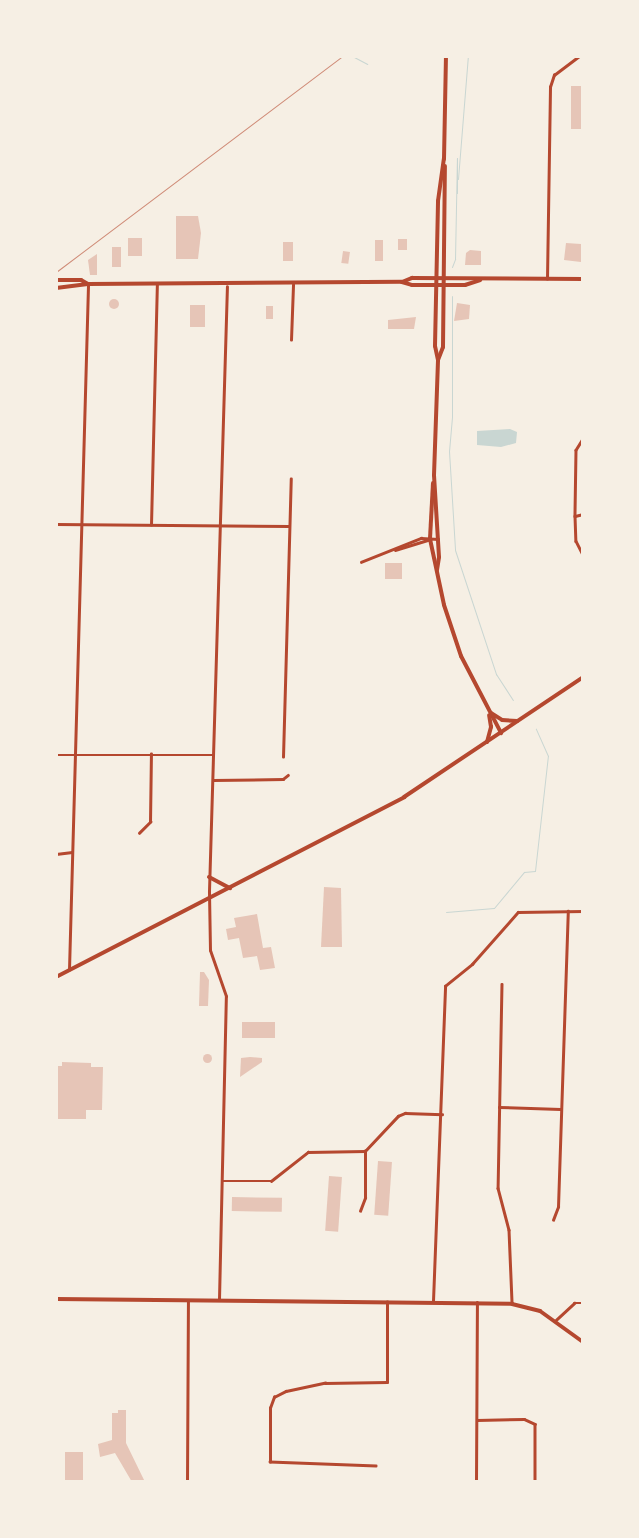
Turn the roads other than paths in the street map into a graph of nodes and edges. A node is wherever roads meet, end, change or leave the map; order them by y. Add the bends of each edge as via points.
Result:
1 (446, 56) edge
2 (579, 56) edge
3 (444, 158) junction
4 (436, 278) junction
5 (444, 278) junction
6 (56, 280) edge
7 (480, 280) junction
8 (547, 280) junction
9 (583, 280) edge
10 (402, 282) junction
11 (88, 284) junction
12 (157, 285) junction
13 (293, 285) junction
14 (436, 285) junction
15 (444, 285) junction
16 (227, 286) junction
17 (56, 288) edge
18 (291, 340) dead end
19 (438, 360) junction
20 (583, 439) edge
21 (434, 475) junction
22 (291, 479) dead end
23 (583, 514) edge
24 (575, 516) junction
25 (56, 524) edge
26 (81, 525) junction
27 (151, 525) junction
28 (221, 526) junction
29 (289, 526) junction
30 (430, 539) junction
31 (438, 539) junction
32 (394, 550) junction
33 (583, 555) edge
34 (361, 562) dead end
35 (437, 570) junction
36 (583, 677) edge
37 (487, 708) junction
38 (519, 721) junction
39 (501, 733) junction
40 (487, 742) junction
41 (151, 754) junction
42 (56, 755) edge
43 (74, 755) junction
44 (213, 755) junction
45 (283, 757) dead end
46 (288, 775) dead end
47 (213, 780) junction
48 (139, 833) dead end
49 (72, 852) junction
50 (56, 854) edge
51 (209, 877) junction
52 (230, 888) junction
53 (209, 900) junction
54 (568, 911) junction
55 (583, 911) edge
56 (69, 971) junction
57 (56, 977) edge
58 (502, 984) dead end
59 (500, 1107) junction
60 (560, 1110) junction
61 (442, 1114) junction
62 (365, 1151) junction
63 (221, 1181) junction
64 (360, 1211) dead end
65 (553, 1220) dead end
66 (56, 1299) edge
67 (188, 1299) junction
68 (218, 1299) junction
69 (386, 1301) junction
70 (433, 1302) junction
71 (478, 1302) junction
72 (583, 1303) edge
73 (512, 1304) junction
74 (556, 1320) junction
75 (583, 1342) edge
76 (477, 1420) junction
77 (376, 1466) dead end
78 (187, 1482) edge
79 (476, 1482) edge
80 (534, 1482) edge

1 - 3 main road
2 - 8 street via 554,75 550,87
3 - 4 main road via 438,201
3 - 5 main road
4 - 5 main road
4 - 10 main road via 412,278
4 - 14 main road
5 - 7 main road
5 - 15 main road
6 - 11 main road via 81,280
7 - 8 main road
7 - 15 main road via 466,285
8 - 9 main road
10 - 13 main road
10 - 14 main road
11 - 12 main road
11 - 17 main road
11 - 26 street
12 - 16 main road
12 - 27 street
13 - 16 main road
13 - 18 street
14 - 15 main road
14 - 19 main road via 435,346
15 - 19 main road via 443,347
16 - 28 street
19 - 21 main road
20 - 24 street via 576,450
21 - 30 main road via 430,498
21 - 31 main road
22 - 29 street
23 - 24 street
24 - 33 street via 576,540
25 - 26 street
26 - 27 street
26 - 43 street
27 - 28 street
28 - 29 street
28 - 44 street
29 - 45 street
30 - 31 street
30 - 32 street
30 - 32 street via 421,538
30 - 35 main road
31 - 35 main road
32 - 34 street
35 - 37 main road via 454,639
36 - 38 main road
37 - 38 main road via 502,720
37 - 39 main road
37 - 40 main road via 491,728
38 - 39 main road
39 - 40 main road
40 - 52 main road via 404,797
41 - 43 street
41 - 44 street
41 - 48 street via 150,822
42 - 43 street
43 - 49 street
44 - 47 street
46 - 47 street via 283,779
47 - 51 street
49 - 50 street
49 - 56 street
51 - 52 main road
51 - 53 street
52 - 53 main road
53 - 56 main road
53 - 63 street via 210,950 226,996
54 - 55 street
54 - 60 street
54 - 61 street via 522,911 472,964 445,986
56 - 57 main road
58 - 59 street
59 - 60 street
59 - 73 street via 498,1188 508,1230
60 - 65 street via 558,1207
61 - 62 street via 405,1113 398,1116
61 - 70 street
62 - 63 street via 308,1152 271,1181
62 - 64 street via 365,1198
63 - 68 street
66 - 67 main road
67 - 68 main road
67 - 78 street
68 - 69 main road
69 - 70 main road
69 - 77 street via 387,1382 325,1384 286,1390 274,1397 270,1408 270,1462
70 - 71 main road
71 - 73 main road
71 - 76 street
72 - 74 street via 574,1303
73 - 74 main road via 540,1311
74 - 75 main road
76 - 79 street
76 - 80 street via 524,1419 535,1424

